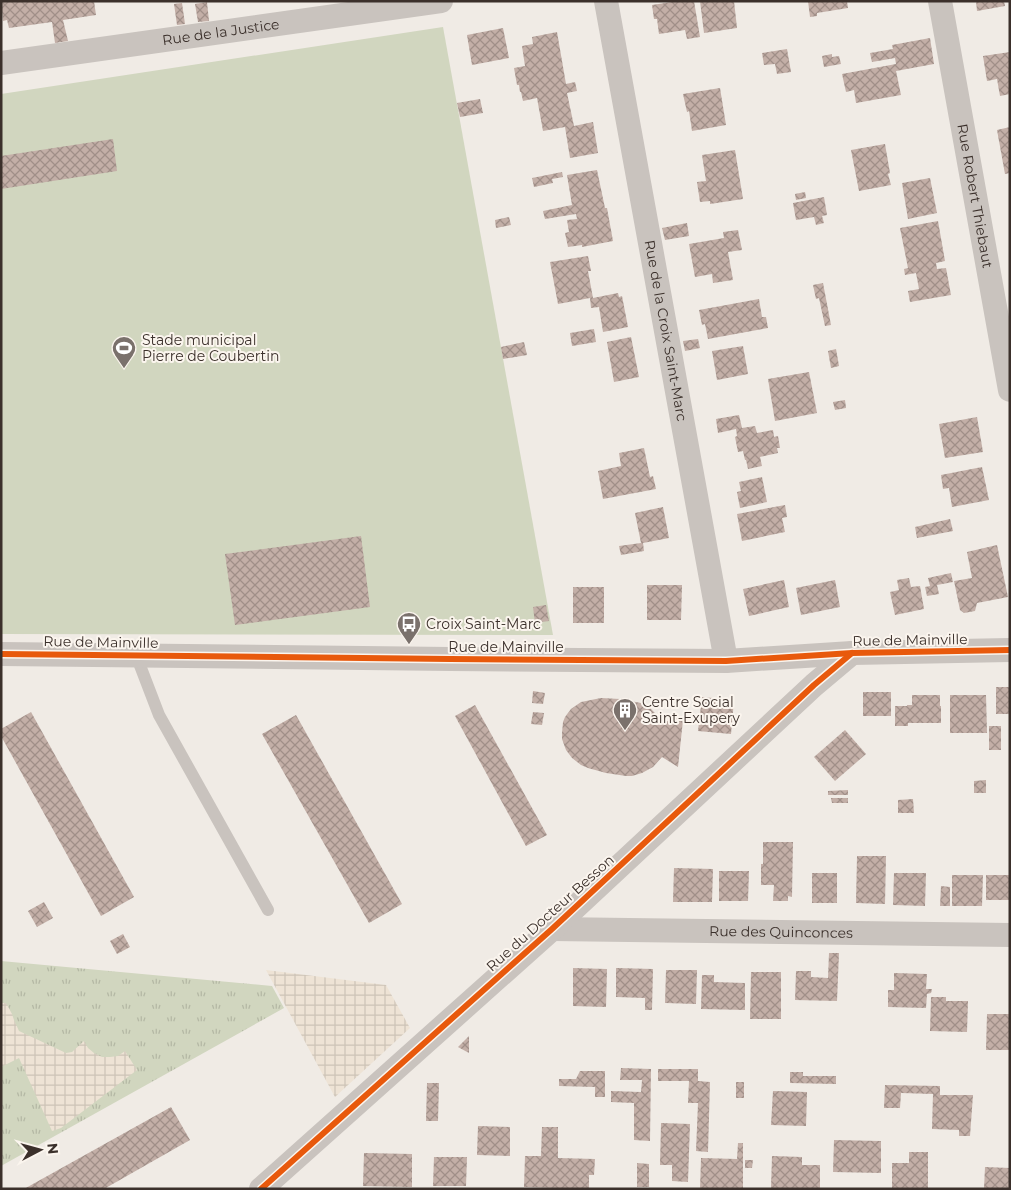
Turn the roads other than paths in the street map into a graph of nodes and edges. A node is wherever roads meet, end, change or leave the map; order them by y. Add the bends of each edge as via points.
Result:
1 (442, 1) edge
2 (606, 1) edge
3 (940, 1) edge
4 (1, 62) edge
5 (1010, 390) edge
6 (1010, 650) edge
7 (852, 653) junction
8 (1, 654) edge
9 (136, 655) junction
10 (726, 661) junction
11 (268, 910) dead end
12 (552, 929) junction
13 (1010, 936) edge
14 (261, 1189) edge

1 - 4 street, Rue de la Justice
2 - 10 street, Rue de la Croix Saint-Marc
3 - 5 street, Rue Robert Thiebaut
6 - 7 street, Rue de Mainville
7 - 10 street, Rue de Mainville
7 - 12 street, Rue du Docteur Besson
8 - 9 street, Rue de Mainville
9 - 10 street, Rue de Mainville
9 - 11 lane via 159,716
12 - 13 street, Rue des Quinconces
12 - 14 street, Rue du Docteur Besson

